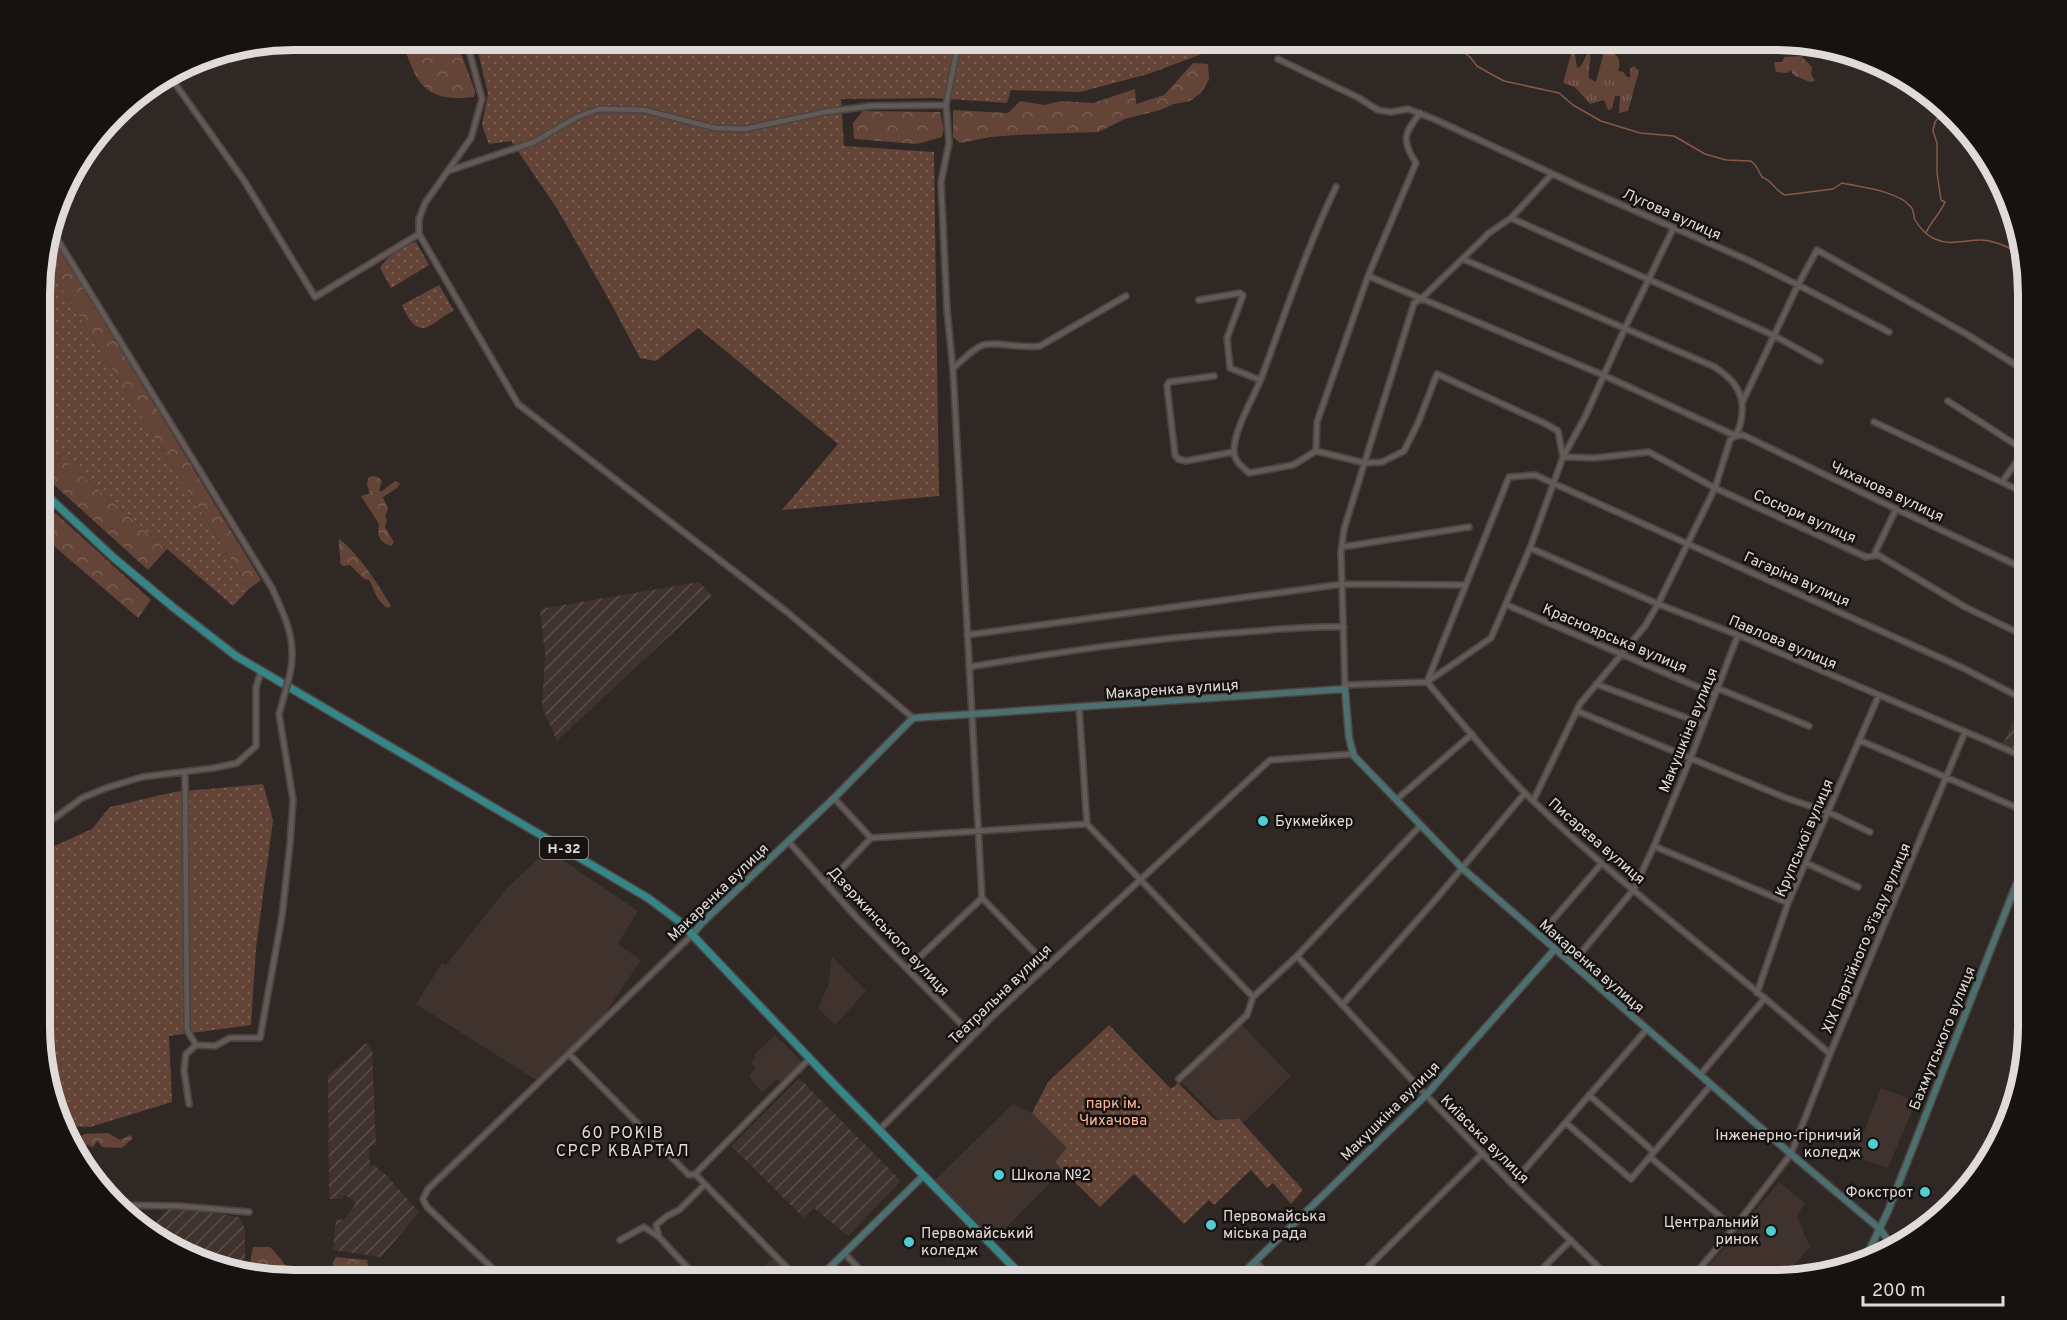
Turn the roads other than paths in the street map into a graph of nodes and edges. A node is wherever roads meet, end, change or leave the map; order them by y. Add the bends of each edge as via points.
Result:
1 (469, 50) edge
2 (957, 50) edge
3 (1278, 58) dead end
4 (173, 82) edge
5 (946, 105) junction
6 (1420, 113) junction
7 (448, 171) junction
8 (1552, 174) junction
9 (1336, 187) dead end
10 (1511, 218) junction
11 (1673, 229) junction
12 (419, 234) junction
13 (56, 237) edge
14 (1463, 259) junction
15 (1368, 276) junction
16 (1648, 281) junction
17 (1798, 285) junction
18 (1126, 296) dead end
19 (1421, 299) junction
20 (1199, 300) dead end
21 (1625, 328) junction
22 (1889, 332) dead end
23 (1773, 335) junction
24 (1820, 361) dead end
25 (2018, 367) edge
26 (953, 368) junction
27 (1604, 375) junction
28 (1214, 376) dead end
29 (1260, 380) junction
30 (1948, 401) dead end
31 (1742, 403) junction
32 (1874, 422) dead end
33 (1736, 436) junction
34 (2018, 444) edge
35 (1316, 451) junction
36 (1233, 452) junction
37 (1563, 457) junction
38 (2018, 462) edge
39 (1365, 463) junction
40 (2002, 482) junction
41 (1554, 483) junction
42 (1715, 488) junction
43 (2018, 490) edge
44 (50, 498) edge
45 (1896, 509) junction
46 (1469, 527) dead end
47 (1689, 543) junction
48 (1342, 547) junction
49 (1530, 548) junction
50 (1874, 556) junction
51 (2018, 566) edge
52 (1343, 584) junction
53 (1466, 585) junction
54 (1658, 604) junction
55 (1507, 605) junction
56 (1344, 627) junction
57 (2018, 633) edge
58 (967, 635) junction
59 (1738, 635) junction
60 (1623, 654) junction
61 (969, 667) junction
62 (261, 671) junction
63 (1427, 682) junction
64 (1596, 684) junction
65 (1345, 687) junction
66 (1718, 688) junction
67 (1714, 694) junction
68 (1879, 695) junction
69 (2018, 696) edge
70 (1079, 707) junction
71 (1576, 711) junction
72 (972, 714) junction
73 (913, 718) junction
74 (1703, 724) junction
75 (1809, 726) dead end
76 (1965, 732) junction
77 (1472, 734) junction
78 (1859, 740) junction
79 (1353, 754) junction
80 (2018, 754) edge
81 (1691, 757) junction
82 (185, 772) junction
83 (1947, 777) junction
84 (1525, 793) junction
85 (834, 798) junction
86 (1396, 800) junction
87 (1533, 801) junction
88 (2018, 808) edge
89 (1828, 812) junction
90 (50, 821) edge
91 (1087, 824) junction
92 (1420, 826) junction
93 (980, 831) junction
94 (1870, 832) dead end
95 (871, 838) junction
96 (788, 841) junction
97 (1654, 846) junction
98 (1602, 863) junction
99 (1806, 863) junction
100 (1462, 868) junction
101 (1142, 879) junction
102 (2018, 880) edge
103 (827, 884) junction
104 (1858, 887) dead end
105 (1634, 889) junction
106 (982, 898) junction
107 (1788, 903) junction
108 (692, 935) junction
109 (1539, 936) junction
110 (1555, 949) junction
111 (1581, 953) dead end
112 (1297, 956) junction
113 (1047, 966) junction
114 (907, 969) junction
115 (1757, 993) junction
116 (1253, 997) junction
117 (1765, 998) junction
118 (1342, 1005) junction
119 (1647, 1029) junction
120 (973, 1036) junction
121 (196, 1045) junction
122 (569, 1054) junction
123 (1830, 1054) junction
124 (809, 1059) junction
125 (1700, 1075) junction
126 (1179, 1079) dead end
127 (1711, 1085) junction
128 (1426, 1095) junction
129 (1590, 1095) junction
130 (189, 1104) dead end
131 (1566, 1123) junction
132 (879, 1130) junction
133 (1654, 1152) junction
134 (1483, 1153) junction
135 (1791, 1154) junction
136 (1650, 1157) junction
137 (695, 1174) junction
138 (924, 1175) junction
139 (705, 1184) junction
140 (1512, 1184) junction
141 (128, 1205) edge
142 (249, 1212) dead end
143 (1734, 1228) junction
144 (1880, 1229) junction
145 (659, 1237) junction
146 (620, 1240) dead end
147 (1571, 1240) junction
148 (1889, 1241) edge
149 (1869, 1251) edge
150 (844, 1253) junction
151 (1255, 1261) junction
152 (494, 1270) edge
153 (690, 1270) edge
154 (789, 1270) edge
155 (827, 1270) edge
156 (860, 1270) edge
157 (1016, 1270) edge
158 (1248, 1270) edge
159 (1263, 1270) edge
160 (1365, 1270) edge
161 (1541, 1270) edge
162 (1602, 1270) edge
163 (1698, 1270) edge

1 - 7 street via 482,99 471,138
2 - 5 street
3 - 6 street, Лугова вулиця via 1378,110 1408,109
4 - 12 street via 245,182 315,297
5 - 7 street via 870,106 745,129 715,128 644,110 599,109 534,142
5 - 26 street via 949,143 941,182 941,211
6 - 8 street, Лугова вулиця
6 - 15 street via 1407,129 1406,141 1416,163
7 - 12 street via 425,202
8 - 10 street
8 - 11 street, Лугова вулиця
9 - 29 street
10 - 14 street
10 - 16 street
11 - 16 street
11 - 17 street, Лугова вулиця
12 - 73 street via 518,404 787,612
13 - 121 street, bridge via 272,588 293,642 290,674 279,714 293,800 290,844 282,916 260,1038 230,1038 215,1046
14 - 19 street
14 - 21 street
15 - 19 street, Чихачова вулиця
15 - 35 street via 1317,422
16 - 21 street
16 - 23 street
17 - 22 street, Лугова вулиця
17 - 23 street
17 - 25 street via 1816,250
18 - 26 street via 1040,346 987,344
19 - 27 street, Чихачова вулиця
19 - 39 street via 1414,303
20 - 29 street via 1240,292 1243,295 1227,338 1230,368
21 - 27 street
21 - 31 street via 1715,367 1740,391
23 - 24 street
23 - 31 street
26 - 58 street
27 - 33 street, Чихачова вулиця
27 - 37 street
28 - 36 street via 1169,382 1167,386 1175,455 1186,461
29 - 36 street
30 - 34 street
31 - 33 street
32 - 40 street
33 - 42 street via 1730,440
33 - 45 street, Чихачова вулиця via 1743,435
35 - 36 street via 1293,465 1249,473
35 - 39 street
37 - 39 street via 1558,431 1437,374 1404,451 1382,462
37 - 41 street
37 - 42 street, Сосюри вулиця via 1649,453
38 - 40 street
39 - 48 street
40 - 43 street
41 - 47 street, Гагаріна вулиця
41 - 49 street
41 - 53 street, Гагаріна вулиця via 1535,475 1509,477
42 - 47 street
42 - 50 street, Сосюри вулиця via 1866,556
44 - 62 main road, Н-32 via 174,608
45 - 50 street
45 - 51 street, Чихачова вулиця
46 - 48 street
47 - 54 street
47 - 69 street, Гагаріна вулиця
48 - 52 street
49 - 54 street, Павлова вулиця
49 - 55 street
50 - 57 street, Сосюри вулиця
52 - 53 street
52 - 56 street
52 - 58 street
53 - 63 street
54 - 59 street, Павлова вулиця
54 - 60 street
55 - 60 street, Красноярська вулиця
55 - 63 street via 1491,638
56 - 61 street via 1188,636
56 - 65 street
58 - 61 street
59 - 66 street, Макушкіна вулиця
59 - 68 street, Павлова вулиця
60 - 64 street
60 - 67 street, Красноярська вулиця
61 - 72 street
62 - 82 street via 256,688 256,746 237,763
62 - 108 main road, Н-32 via 648,898
63 - 65 street
63 - 77 street, Писарєва вулиця
64 - 71 street
64 - 74 street
65 - 70 street, Макаренка вулиця
65 - 79 street
66 - 67 street, Макушкіна вулиця
66 - 75 street
67 - 74 street, Макушкіна вулиця
68 - 76 street, Павлова вулиця
68 - 78 street, Крупської вулиця
70 - 72 street, Макаренка вулиця
70 - 91 street
71 - 81 street
71 - 87 street
72 - 73 street, Макаренка вулиця
72 - 93 street
73 - 85 street, Макаренка вулиця
74 - 81 street, Макушкіна вулиця
76 - 80 street, Павлова вулиця
76 - 83 street, XIX Партійного З'їзду вулиця
77 - 84 street, Писарєва вулиця
77 - 86 street
78 - 83 street
78 - 89 street, Крупської вулиця
79 - 86 street, Макаренка вулиця
79 - 101 street, Театральна вулиця via 1270,760
81 - 89 street
81 - 97 street, Макушкіна вулиця
82 - 90 street via 142,777 98,791
82 - 121 street via 188,1030
83 - 88 street
83 - 123 street, XIX Партійного З'їзду вулиця
84 - 87 street, Писарєва вулиця
84 - 100 street
85 - 95 street
85 - 96 street, Макаренка вулиця
86 - 92 street, Макаренка вулиця
87 - 98 street, Писарєва вулиця
89 - 94 street
89 - 99 street, Крупської вулиця
91 - 93 street
91 - 101 street
92 - 100 street, Макаренка вулиця
92 - 112 street
93 - 95 street
93 - 106 street
95 - 103 street
96 - 103 street, Дзержинського вулиця
96 - 108 street, Макаренка вулиця
97 - 105 street, Макушкіна вулиця
97 - 107 street
98 - 105 street, Писарєва вулиця
98 - 109 street
99 - 104 street
99 - 107 street, Крупської вулиця
100 - 109 street, Макаренка вулиця
100 - 118 street
101 - 113 street, Театральна вулиця
101 - 116 street
102 - 144 street, Бахмутського вулиця
103 - 114 street, Дзержинського вулиця
105 - 111 street, Макушкіна вулиця
105 - 115 street, Писарєва вулиця
106 - 113 street
106 - 114 street
107 - 115 street, Крупської вулиця
108 - 122 street, Макаренка вулиця
108 - 124 main road, Н-32
109 - 110 street, Макаренка вулиця
110 - 119 street, Макаренка вулиця
110 - 128 street, Макушкіна вулиця
112 - 116 street
112 - 118 street, Київська вулиця
113 - 120 street, Театральна вулиця
114 - 120 street, Дзержинського вулиця
115 - 117 street, Писарєва вулиця
116 - 126 street via 1247,1015
117 - 123 street, Писарєва вулиця
117 - 125 street
118 - 128 street, Київська вулиця
119 - 125 street, Макаренка вулиця
119 - 129 street
120 - 132 street, Театральна вулиця
121 - 130 street via 186,1054 184,1070
122 - 137 street via 689,1176
122 - 152 street, Макаренка вулиця via 423,1199
123 - 135 street, XIX Партійного З'їзду вулиця
124 - 132 main road, Н-32
124 - 137 street
125 - 127 street, Макаренка вулиця
127 - 133 street
127 - 135 street, Макаренка вулиця
128 - 134 street, Київська вулиця
128 - 151 street, Макушкіна вулиця
129 - 131 street
129 - 133 street
131 - 136 street via 1631,1179
131 - 140 street
132 - 138 main road, Н-32
133 - 136 street
134 - 140 street, Київська вулиця
134 - 160 street
135 - 143 street, XIX Партійного З'їзду вулиця
135 - 144 street, Макаренка вулиця
136 - 143 street
137 - 139 street
138 - 150 street
138 - 157 main road, Н-32
139 - 145 street via 679,1210 656,1225
139 - 154 street
140 - 147 street, Київська вулиця
141 - 142 street
143 - 163 street, XIX Партійного З'їзду вулиця
144 - 148 street, Макаренка вулиця
144 - 149 street, Бахмутського вулиця
145 - 146 street via 644,1227
145 - 153 street
147 - 161 street
147 - 162 street, Київська вулиця
150 - 155 street
150 - 156 street
151 - 158 street, Макушкіна вулиця
151 - 159 street

